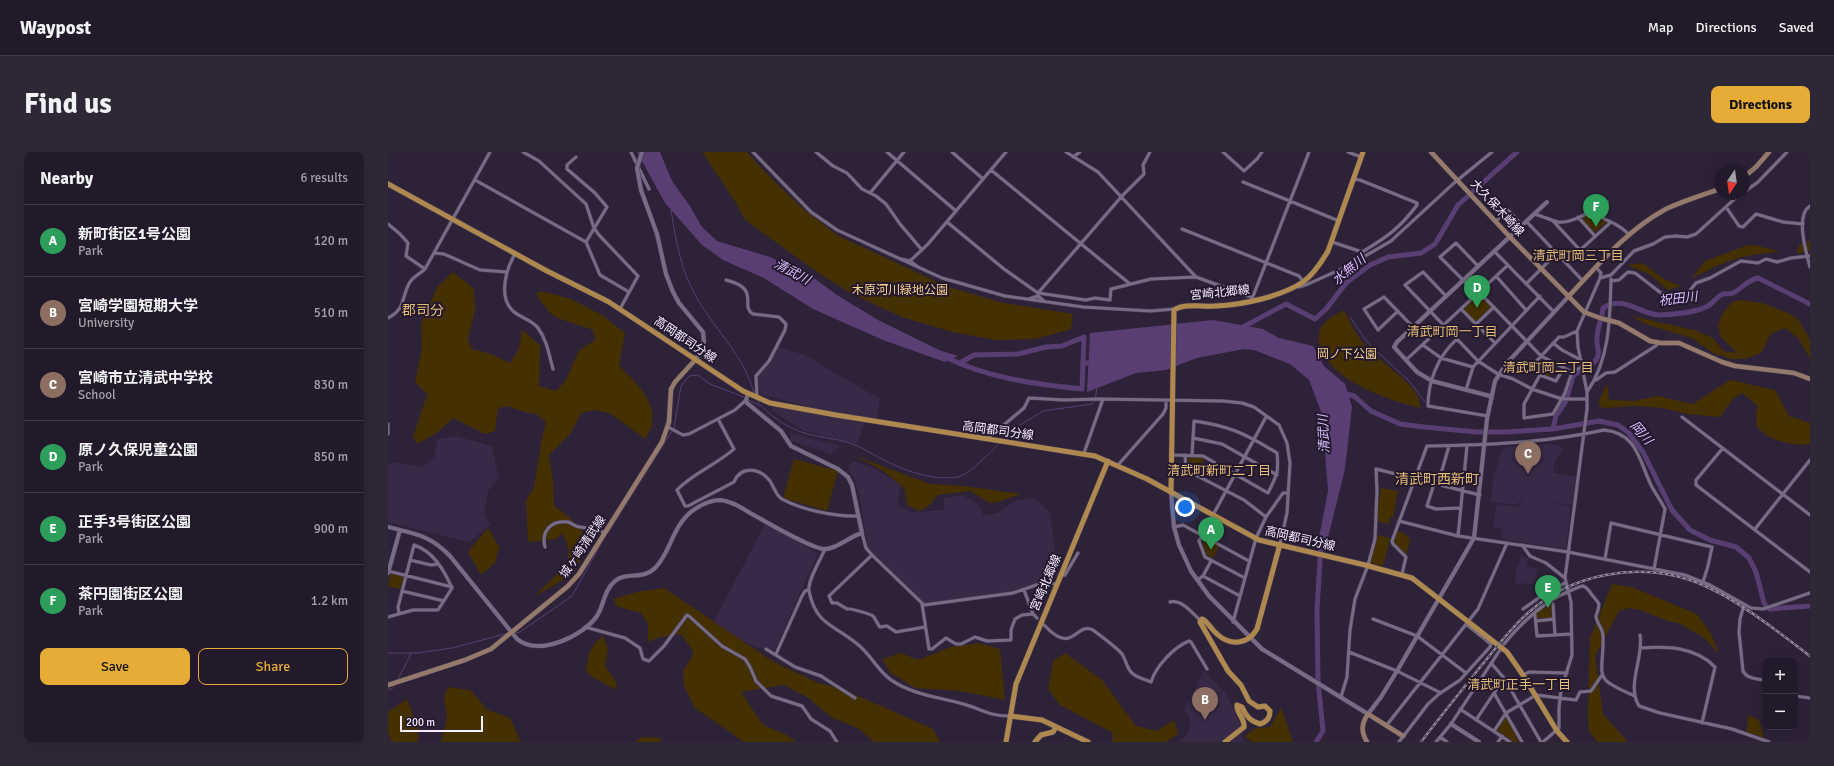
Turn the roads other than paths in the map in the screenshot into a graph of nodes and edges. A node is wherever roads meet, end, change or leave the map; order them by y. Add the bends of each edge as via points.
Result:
1 (490, 152) edge
2 (523, 152) edge
3 (631, 152) edge
4 (642, 152) edge
5 (753, 152) edge
6 (816, 152) edge
7 (887, 152) edge
8 (904, 152) edge
9 (952, 152) edge
10 (1006, 152) edge
11 (1066, 152) edge
12 (1080, 152) edge
13 (1150, 152) edge
14 (1223, 152) edge
15 (1262, 152) edge
16 (1309, 152) edge
17 (1348, 152) edge
18 (1431, 152) edge
19 (1492, 152) edge
20 (1769, 152) edge
21 (1787, 152) edge
22 (1362, 155) edge
23 (576, 157) dead end
24 (1073, 157) junction
25 (896, 160) junction
26 (991, 170) junction
27 (1750, 172) edge
28 (983, 179) junction
29 (1354, 179) junction
30 (475, 180) junction
31 (1243, 182) dead end
32 (1459, 182) junction
33 (388, 184) edge
34 (1750, 188) edge
35 (649, 189) dead end
36 (1714, 190) edge
37 (870, 193) junction
38 (1122, 196) junction
39 (1734, 200) edge
40 (1290, 201) junction
41 (1547, 202) dead end
42 (1608, 202) dead end
43 (1810, 206) edge
44 (1726, 207) junction
45 (956, 211) junction
46 (1593, 211) junction
47 (1534, 214) junction
48 (1578, 217) junction
49 (452, 219) junction
50 (1552, 220) junction
51 (1339, 221) junction
52 (1496, 221) junction
53 (1526, 221) junction
54 (947, 222) junction
55 (1611, 222) junction
56 (388, 224) edge
57 (1803, 224) junction
58 (1522, 225) junction
59 (594, 228) junction
60 (1182, 229) dead end
61 (1629, 235) junction
62 (1595, 236) junction
63 (1510, 237) junction
64 (586, 242) junction
65 (1332, 242) junction
66 (1081, 244) junction
67 (922, 250) junction
68 (1580, 250) junction
69 (1494, 251) junction
70 (1557, 253) junction
71 (434, 254) junction
72 (514, 254) junction
73 (1809, 256) edge
74 (899, 259) junction
75 (910, 261) junction
76 (1566, 263) junction
77 (1266, 264) junction
78 (1508, 265) junction
79 (1478, 266) junction
80 (1810, 266) edge
81 (1596, 267) junction
82 (918, 268) junction
83 (424, 269) junction
84 (1541, 269) junction
85 (507, 272) junction
86 (1611, 275) junction
87 (1496, 276) junction
88 (1196, 277) junction
89 (1600, 278) junction
90 (726, 280) dead end
91 (1462, 280) junction
92 (1583, 281) junction
93 (1611, 281) junction
94 (1303, 282) junction
95 (1130, 284) junction
96 (1526, 284) junction
97 (1291, 289) junction
98 (629, 292) junction
99 (1478, 293) junction
100 (1038, 295) junction
101 (1446, 296) junction
102 (1540, 296) junction
103 (1568, 297) junction
104 (1027, 299) junction
105 (1252, 299) junction
106 (1045, 302) junction
107 (1494, 307) junction
108 (620, 309) junction
109 (1461, 309) junction
110 (1174, 310) junction
111 (1526, 310) junction
112 (1398, 311) junction
113 (1429, 311) junction
114 (1554, 312) junction
115 (1584, 312) junction
116 (388, 318) edge
117 (1609, 320) junction
118 (1476, 324) junction
119 (1443, 325) junction
120 (1512, 326) junction
121 (1413, 327) junction
122 (1577, 331) junction
123 (1457, 339) junction
124 (1527, 341) junction
125 (1495, 343) junction
126 (1657, 343) junction
127 (1554, 344) junction
128 (1423, 345) junction
129 (1541, 356) junction
130 (1441, 358) junction
131 (696, 359) junction
132 (1406, 360) junction
133 (1580, 360) junction
134 (1478, 361) junction
135 (1473, 367) junction
136 (553, 369) dead end
137 (1563, 369) junction
138 (1582, 369) junction
139 (1572, 372) junction
140 (1498, 374) junction
141 (1540, 375) junction
142 (1810, 379) edge
143 (1432, 380) junction
144 (1596, 380) junction
145 (1532, 389) junction
146 (1466, 390) junction
147 (1587, 392) junction
148 (748, 394) junction
149 (1490, 396) junction
150 (757, 398) junction
151 (1103, 399) junction
152 (1562, 399) junction
153 (1587, 399) junction
154 (746, 400) junction
155 (1170, 400) junction
156 (1266, 417) junction
157 (1487, 417) junction
158 (1682, 417) dead end
159 (718, 419) junction
160 (388, 424) edge
161 (668, 427) junction
162 (1583, 433) junction
163 (388, 434) edge
164 (1193, 438) junction
165 (987, 439) junction
166 (1254, 439) junction
167 (1484, 444) junction
168 (1449, 446) junction
169 (1467, 446) junction
170 (1723, 448) junction
171 (1084, 453) junction
172 (1172, 455) junction
173 (1185, 455) junction
174 (1192, 455) junction
175 (1244, 456) junction
176 (1810, 460) edge
177 (1108, 461) junction
178 (1118, 465) junction
179 (1235, 473) junction
180 (1277, 475) junction
181 (1414, 478) junction
182 (1434, 484) junction
183 (1438, 484) junction
184 (1225, 491) junction
185 (1462, 491) junction
186 (1171, 492) junction
187 (1288, 493) junction
188 (1480, 495) junction
189 (1784, 495) junction
190 (1460, 508) junction
191 (1212, 514) junction
192 (1810, 515) edge
193 (859, 516) junction
194 (1266, 517) junction
195 (1399, 521) junction
196 (388, 527) edge
197 (1174, 527) junction
198 (1755, 529) junction
199 (400, 530) junction
200 (604, 533) junction
201 (862, 533) junction
202 (1661, 534) junction
203 (1201, 535) junction
204 (1458, 536) junction
205 (1256, 538) junction
206 (1474, 538) junction
207 (1507, 543) junction
208 (1280, 544) junction
209 (1522, 545) junction
210 (545, 547) dead end
211 (825, 549) junction
212 (1568, 552) junction
213 (1078, 553) dead end
214 (872, 555) junction
215 (1605, 559) junction
216 (410, 560) junction
217 (1211, 561) junction
218 (1249, 561) junction
219 (438, 564) junction
220 (1366, 565) junction
221 (1654, 569) junction
222 (388, 572) edge
223 (1810, 572) edge
224 (1402, 574) junction
225 (406, 576) junction
226 (1203, 576) junction
227 (1060, 577) junction
228 (1245, 578) junction
229 (1565, 578) junction
230 (1197, 580) junction
231 (1703, 582) junction
232 (1565, 583) junction
233 (1056, 584) junction
234 (452, 588) junction
235 (808, 590) junction
236 (1024, 590) junction
237 (402, 591) junction
238 (1568, 591) junction
239 (1810, 593) edge
240 (1240, 596) junction
241 (1439, 599) junction
242 (444, 601) junction
243 (1170, 602) dead end
244 (922, 604) junction
245 (1553, 604) dead end
246 (1744, 605) junction
247 (1523, 609) dead end
248 (399, 613) junction
249 (1033, 614) junction
250 (1535, 615) dead end
251 (388, 617) edge
252 (1037, 618) dead end
253 (1373, 619) dead end
254 (1200, 620) junction
255 (1554, 620) junction
256 (1536, 621) junction
257 (1233, 622) junction
258 (1467, 623) junction
259 (1044, 625) dead end
260 (585, 627) junction
261 (925, 627) junction
262 (511, 634) junction
263 (1571, 634) junction
264 (1555, 635) junction
265 (1418, 636) junction
266 (1640, 636) dead end
267 (1250, 638) junction
268 (1504, 644) dead end
269 (1642, 648) junction
270 (766, 649) dead end
271 (1500, 650) dead end
272 (1349, 652) junction
273 (776, 654) junction
274 (1442, 655) junction
275 (1491, 663) junction
276 (1207, 669) dead end
277 (1397, 671) junction
278 (1466, 673) junction
279 (1567, 673) junction
280 (1523, 674) junction
281 (1602, 675) junction
282 (1504, 678) junction
283 (1762, 679) edge
284 (1421, 682) junction
285 (388, 685) edge
286 (1441, 693) junction
287 (1494, 693) junction
288 (1536, 695) junction
289 (1339, 696) junction
290 (1635, 696) junction
291 (1798, 696) edge
292 (1560, 697) junction
293 (855, 698) dead end
294 (1810, 698) edge
295 (1519, 705) junction
296 (1460, 709) junction
297 (1506, 713) junction
298 (1368, 714) junction
299 (1010, 716) junction
300 (1476, 720) junction
301 (1702, 723) junction
302 (1451, 724) junction
303 (1056, 726) junction
304 (1386, 726) junction
305 (1494, 731) junction
306 (1557, 731) junction
307 (1403, 736) junction
308 (1502, 736) junction
309 (1440, 738) junction
310 (837, 742) edge
311 (1006, 742) edge
312 (1035, 742) edge
313 (1088, 742) edge
314 (1225, 742) edge
315 (1368, 742) edge
316 (1399, 742) edge
317 (1436, 742) edge
318 (1447, 742) edge
319 (1479, 742) edge
320 (1498, 742) edge
321 (1510, 742) edge
322 (1522, 742) edge
323 (1542, 742) edge
324 (1567, 742) edge
325 (1769, 742) edge

1 - 30 street
2 - 59 street via 539,161 586,204
3 - 35 street
4 - 131 street, bridge via 637,168 641,190 666,274 679,303 703,332 704,342
5 - 74 street via 811,212 837,230
6 - 37 street via 833,166 847,173 860,188
7 - 25 street
8 - 25 street
9 - 28 street
10 - 26 street
11 - 24 street
12 - 24 street
13 - 38 street via 1143,165 1144,174
14 - 15 street via 1244,171
16 - 40 street
17 - 22 street
18 - 32 main road, 大久保木崎線
19 - 32 street
20 - 27 main road
21 - 34 street
22 - 29 main road, 宮崎北郷線
23 - 59 street via 567,165 567,169 607,207
24 - 38 street via 1098,172
25 - 37 street
25 - 45 street
26 - 28 street
26 - 66 street
28 - 45 street
29 - 51 main road, 宮崎北郷線
29 - 65 street via 1417,205 1404,222 1387,237 1362,252
30 - 49 street
30 - 64 street
31 - 40 street
32 - 52 main road, 大久保木崎線
32 - 97 street via 1391,241 1331,274
33 - 49 main road, 高岡都司分線
36 - 61 main road via 1665,210
37 - 67 street via 886,204
38 - 66 street
38 - 88 street
39 - 44 street
40 - 51 street
40 - 77 street
41 - 47 street
42 - 46 street
43 - 57 street via 1804,211
44 - 57 street via 1743,227 1756,214 1783,222
44 - 86 street via 1692,236 1670,236 1634,251
45 - 54 street
46 - 48 street
46 - 55 street
47 - 50 street
47 - 53 street
48 - 50 street via 1563,222
48 - 62 street
49 - 71 street
49 - 72 main road, 高岡都司分線
50 - 68 street
51 - 65 main road, 宮崎北郷線
52 - 58 street via 1508,210
52 - 63 main road, 大久保木崎線
53 - 58 street
53 - 70 street
54 - 67 street
54 - 100 street
55 - 61 street
55 - 62 street
56 - 83 street via 408,243 406,256
57 - 73 street
58 - 63 street
59 - 64 street
59 - 98 street via 638,276
60 - 77 street
61 - 81 main road
62 - 68 street
63 - 69 street
63 - 84 main road, 大久保木崎線
64 - 98 street via 600,275
65 - 94 main road, 宮崎北郷線 via 1322,263
66 - 95 street
66 - 100 street
67 - 75 street
68 - 76 street
69 - 78 street
69 - 79 street
70 - 76 street
70 - 84 street
71 - 83 street
71 - 85 street via 444,254 480,270
72 - 85 street
72 - 108 main road, 高岡都司分線
73 - 80 street
73 - 93 street via 1777,262 1766,259 1758,263 1741,260 1696,283 1687,294 1680,297 1661,293 1635,273 1628,272 1619,280
74 - 75 street
74 - 82 street
75 - 82 street
76 - 92 street
77 - 94 street via 1299,276
77 - 105 street
78 - 87 street
78 - 96 street
79 - 91 street
79 - 91 street via 1456,243 1440,257
81 - 89 street via 1601,273
81 - 92 main road
82 - 104 street via 983,290
83 - 116 street via 411,281 400,309
84 - 96 street
84 - 103 main road, 大久保木崎線
85 - 136 street via 506,302 512,310 538,329 547,344
86 - 89 street
86 - 93 street
87 - 99 street
87 - 111 street
88 - 95 street via 1157,278
88 - 105 street
89 - 115 street
90 - 150 street via 738,283 744,288 749,298 750,312 779,317 786,324 769,361 756,376
91 - 99 street
91 - 101 street
92 - 103 main road
93 - 117 street
94 - 97 main road, 宮崎北郷線
95 - 100 street via 1111,289 1110,300
96 - 102 street
97 - 105 main road, 宮崎北郷線
98 - 108 street
99 - 107 street
99 - 109 street
100 - 104 street
100 - 106 street
101 - 113 street
101 - 113 street via 1423,272 1405,285
102 - 111 street
102 - 114 street
103 - 114 street
103 - 115 main road, 大久保木崎線
104 - 106 street
105 - 110 main road, 宮崎北郷線 via 1236,304
106 - 110 street via 1107,309
107 - 118 street
107 - 120 street
108 - 131 main road, 高岡都司分線
109 - 118 street
109 - 119 street
110 - 155 main road
111 - 120 street
112 - 112 street via 1384,297 1364,309 1378,330
112 - 121 street
113 - 119 street
113 - 121 street
114 - 124 street
115 - 117 main road, 大久保木崎線
115 - 122 street
117 - 126 main road, 大久保木崎線
117 - 144 street via 1605,354
118 - 125 street
119 - 123 street
119 - 128 street
120 - 124 street
120 - 125 street
121 - 132 street via 1394,347
122 - 127 street via 1559,337
122 - 133 street
123 - 130 street
123 - 134 street
124 - 129 street
124 - 140 street
125 - 134 street
126 - 142 main road, 大久保木崎線 via 1679,343 1735,366 1794,373
126 - 144 street via 1657,346 1620,369 1606,373
127 - 129 street
127 - 133 street
128 - 130 street
128 - 132 street
129 - 137 street
129 - 141 street via 1531,367
130 - 135 street
130 - 143 street
131 - 148 main road, 高岡都司分線
131 - 161 main road, 城ヶ崎清武線 via 671,389
132 - 143 street via 1417,372
133 - 138 street
134 - 135 street
134 - 140 street
135 - 146 street
137 - 139 street
137 - 141 street via 1556,381
138 - 139 street
138 - 147 street
139 - 152 street
140 - 145 street
140 - 149 street
141 - 145 street
143 - 146 street
143 - 157 street via 1428,390 1428,406
144 - 147 street
145 - 152 street
145 - 152 street via 1524,404 1524,418 1553,414
146 - 149 street
147 - 153 street
148 - 150 main road, 高岡都司分線
148 - 154 street
149 - 157 street
150 - 165 main road, 高岡都司分線 via 836,415
151 - 155 street
151 - 165 street via 1029,398 1024,408
151 - 171 street
152 - 153 street
153 - 162 street
154 - 159 street
154 - 193 street via 782,431 790,446 846,474 851,481
155 - 156 street via 1242,403 1254,407
155 - 172 main road
155 - 178 street via 1163,414
156 - 166 street
156 - 187 street via 1279,425 1287,443 1290,463
157 - 167 street
158 - 170 street
159 - 161 street via 689,434 682,435
159 - 193 street via 734,450 687,480 677,490 686,506 734,482 737,475 750,470 769,480 779,497 785,500 825,513
160 - 163 street
161 - 200 main road, 城ヶ崎清武線 via 662,442
162 - 167 street via 1535,441
162 - 202 street via 1613,430 1627,438 1635,448 1665,509
162 - 212 street
164 - 166 street via 1194,421 1232,428
164 - 174 street
164 - 175 street via 1222,444
165 - 171 main road, 高岡都司分線
166 - 175 street
166 - 180 street via 1277,452
167 - 169 street
167 - 188 street
168 - 169 street
168 - 181 street via 1426,446
168 - 183 street
169 - 185 street
170 - 189 street
170 - 198 street via 1695,482
171 - 177 main road, 高岡都司分線
172 - 173 street
172 - 186 main road
173 - 174 street
173 - 184 street via 1186,470
174 - 179 street via 1203,456
175 - 179 street
175 - 180 street
176 - 189 street
177 - 178 main road, 高岡都司分線
177 - 227 main road, 宮崎北郷線
178 - 186 main road, 高岡都司分線
179 - 180 street via 1268,493
179 - 184 street
181 - 182 street
181 - 195 street
181 - 220 street via 1376,469 1375,539
182 - 183 street
182 - 190 street via 1427,506 1436,509
183 - 185 street
184 - 191 street
184 - 194 street via 1244,500
185 - 188 street
185 - 190 street
186 - 191 main road, 高岡都司分線
186 - 197 street
187 - 194 street via 1283,493
187 - 208 street via 1287,513
188 - 206 street
189 - 192 street
189 - 198 street
190 - 204 street
191 - 203 street
191 - 205 main road, 高岡都司分線
193 - 201 street
194 - 205 street
195 - 204 street
195 - 224 street via 1392,544 1406,557
196 - 199 street
197 - 203 street via 1183,525
197 - 230 street via 1183,554
198 - 223 street
199 - 222 street
199 - 262 street via 439,544
200 - 210 street via 588,527 577,527 568,522 556,523 545,531
200 - 262 main road, 城ヶ崎清武線 via 579,574 568,586
201 - 211 street
201 - 214 street via 866,548
202 - 215 street via 1611,523
202 - 221 street
202 - 231 street via 1712,547
203 - 217 street via 1198,541 1205,557
203 - 218 street
204 - 206 street
205 - 208 main road, 高岡都司分線
205 - 218 street
206 - 207 street
206 - 241 street
207 - 209 street
207 - 258 street via 1481,604
208 - 220 main road, 高岡都司分線
208 - 267 main road via 1257,629
209 - 212 street
209 - 229 street via 1530,556 1546,563
211 - 235 street
211 - 260 street via 808,544 734,504 719,500 710,502 692,511 683,520 654,569 641,576 618,579 611,585 596,616
212 - 215 street
212 - 229 street
213 - 227 street via 1065,575
214 - 244 street
214 - 261 street via 829,596 832,603 871,615 880,627 887,626 896,632
215 - 221 street
216 - 219 street
216 - 219 street via 414,546 421,547 431,554
216 - 225 street
217 - 226 street
217 - 228 street
218 - 228 street
219 - 234 street
220 - 224 main road, 高岡都司分線
220 - 272 street via 1355,599
221 - 231 street via 1685,575
222 - 225 street
224 - 241 main road, 高岡都司分線 via 1412,578
225 - 234 street
225 - 237 street
226 - 230 street
226 - 240 street
227 - 233 main road, 宮崎北郷線
228 - 240 street
229 - 232 street
230 - 257 street
231 - 246 street
232 - 238 street
232 - 247 street
233 - 236 street via 1045,582
233 - 299 main road, 宮崎北郷線 via 1016,684
234 - 242 street
235 - 273 street via 802,596
235 - 299 street via 820,618 831,628 842,632 858,644 877,668 890,679 912,691 965,704 994,716
236 - 244 street
236 - 249 street
237 - 242 street
237 - 248 street
238 - 263 street via 1571,602
238 - 268 street via 1535,612
238 - 281 street via 1585,587 1599,602 1596,620 1603,630
239 - 246 street via 1763,609
240 - 257 street
241 - 258 main road, 高岡都司分線
241 - 265 street
242 - 248 street via 438,610
243 - 254 street via 1182,604
244 - 261 street
245 - 255 street
246 - 283 street via 1739,632 1743,671 1749,677
248 - 251 street
249 - 252 street
249 - 261 street via 1015,619 1011,640 995,642 974,637 956,644 946,638 929,649
250 - 256 street
253 - 265 street
254 - 267 main road via 1204,620 1216,634 1226,640 1239,643
254 - 314 main road via 1201,626 1207,632 1228,671 1241,685 1249,701 1270,711 1268,720 1260,724 1253,722 1242,707 1237,705 1244,727
255 - 256 street
255 - 264 street
256 - 264 street via 1537,636
257 - 267 street
258 - 274 street
258 - 278 street via 1491,644
258 - 280 main road, 高岡都司分線 via 1507,652
259 - 276 street via 1058,637 1066,639 1083,630 1092,630 1121,653 1130,672 1151,682 1153,675 1176,648 1189,641
260 - 262 street via 559,642 543,647 525,645
260 - 310 street via 625,638 640,648 643,659 649,661 664,646 687,615 722,646 745,659 757,682 771,696 802,706 811,719 830,731
262 - 285 main road, 城ヶ崎清武線 via 483,653
263 - 264 street
263 - 279 street via 1571,660
265 - 274 street
265 - 277 street
266 - 269 street
267 - 289 street via 1262,649
269 - 290 street via 1636,670
269 - 301 street via 1676,647 1705,659 1716,667
270 - 273 street
271 - 275 street
272 - 277 street
272 - 289 street via 1347,677
273 - 293 street via 795,667 821,676
274 - 278 street
274 - 284 street
275 - 282 street
275 - 296 street
277 - 284 street
277 - 298 street
278 - 286 street
279 - 280 street
279 - 292 street
280 - 288 main road, 高岡都司分線
281 - 290 street via 1608,684
281 - 292 street via 1591,691 1580,692 1576,700
282 - 287 street
282 - 295 street
284 - 286 street
284 - 304 street
286 - 307 street via 1428,704
287 - 297 street
287 - 300 street
288 - 292 street
288 - 295 street
288 - 306 main road, 高岡都司分線
289 - 298 street
290 - 301 street via 1641,707
291 - 294 street
292 - 306 street
295 - 297 street
295 - 323 street
296 - 300 street
296 - 302 street
297 - 305 street
297 - 322 street
298 - 304 main road
298 - 315 main road via 1362,724 1362,730
299 - 303 main road via 1034,718
299 - 311 main road, 宮崎北郷線
300 - 305 street
301 - 325 street via 1732,729
302 - 309 street
302 - 319 street
303 - 312 main road via 1053,732 1041,735
303 - 313 main road
304 - 307 main road
305 - 308 street
306 - 323 street
306 - 324 main road, 高岡都司分線
307 - 316 street
308 - 320 street
308 - 321 street
309 - 317 street
309 - 318 street

